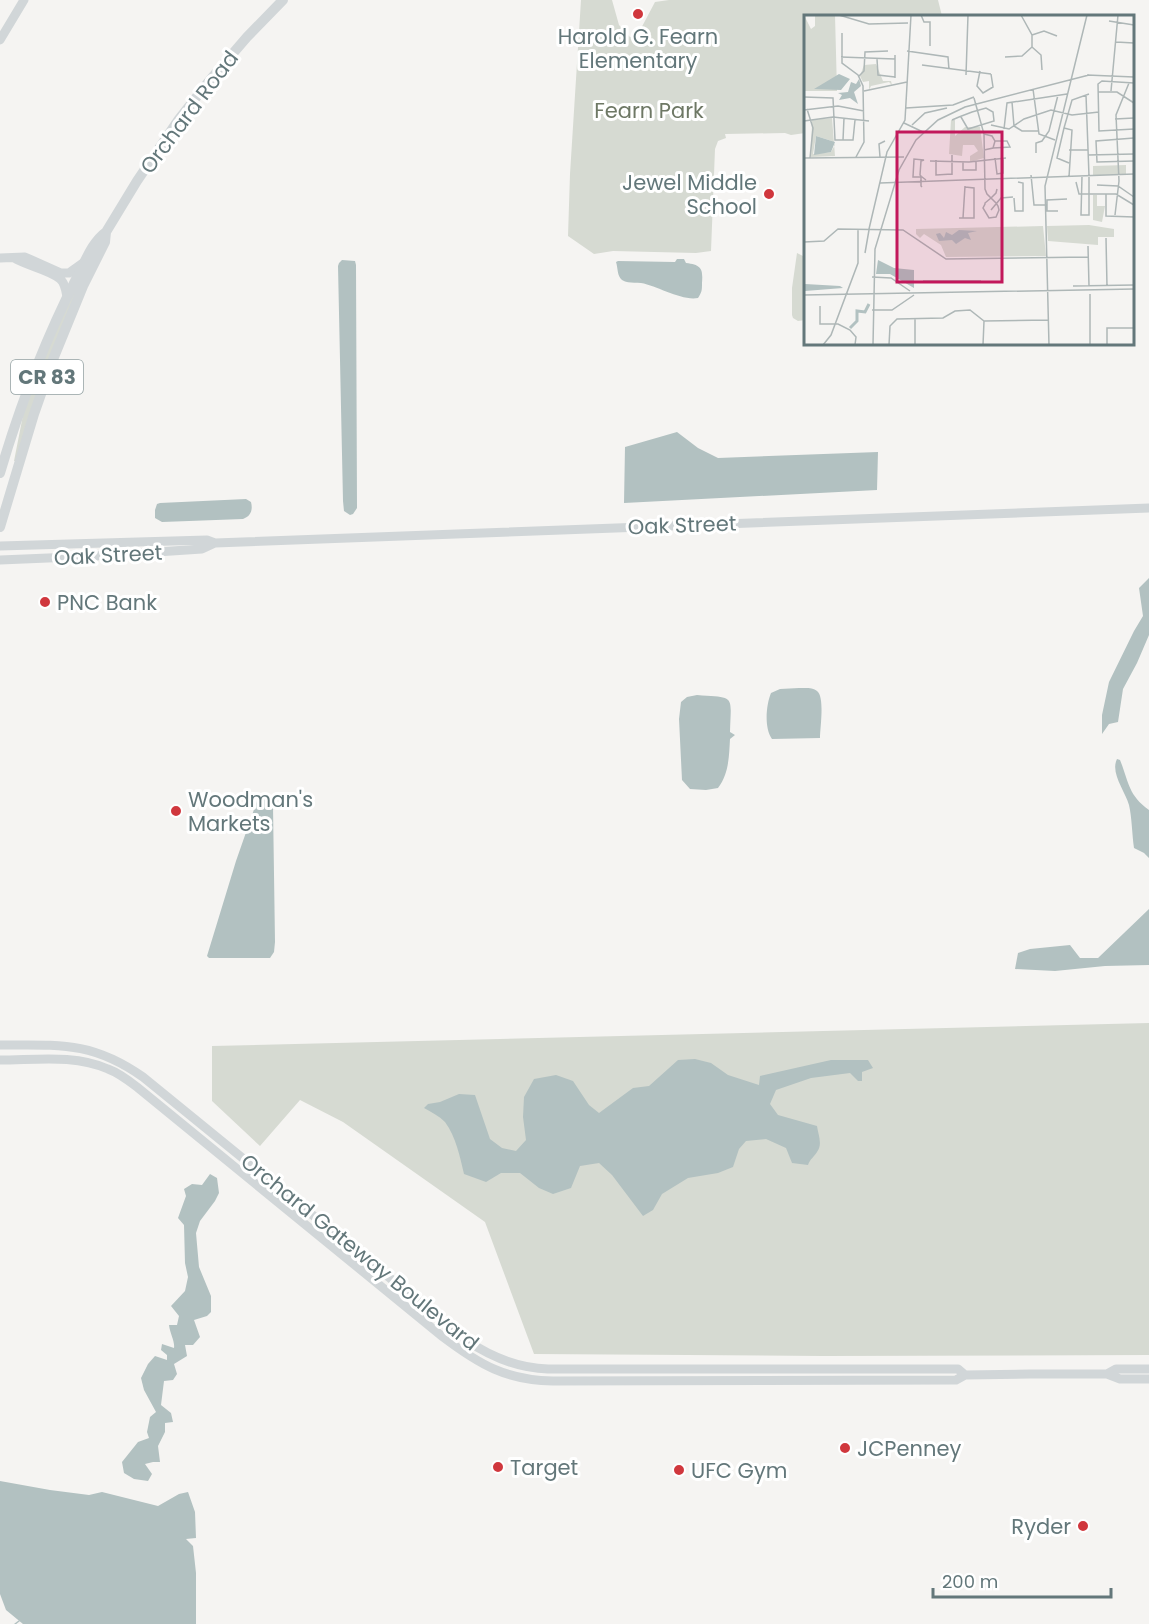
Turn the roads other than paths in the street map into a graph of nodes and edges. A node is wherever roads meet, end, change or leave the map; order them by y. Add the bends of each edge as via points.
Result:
1 (24, 0) edge
2 (283, 0) edge
3 (0, 40) edge
4 (106, 232) junction
5 (0, 258) edge
6 (14, 258) junction
7 (85, 262) junction
8 (67, 297) junction
9 (0, 473) edge
10 (1149, 508) edge
11 (0, 527) edge
12 (215, 543) junction
13 (0, 546) edge
14 (0, 560) edge
15 (0, 1045) edge
16 (0, 1060) edge
17 (1149, 1369) edge
18 (1107, 1374) junction
19 (966, 1375) junction
20 (1149, 1379) edge

1 - 3 street
2 - 4 main road, Orchard Road / CR 83 via 179,119
4 - 7 main road, Orchard Road / CR 83 via 98,238
4 - 11 main road, Orchard Road / CR 83 via 54,357
5 - 6 street
6 - 7 street via 25,257 61,273 69,273
6 - 8 street via 59,278
7 - 8 main road, Orchard Road / CR 83
8 - 9 main road, Orchard Road / CR 83 via 25,395
10 - 12 street, Oak Street
12 - 13 street, Oak Street via 207,540
12 - 14 street, Oak Street via 202,549
15 - 19 street, Orchard Gateway Boulevard via 78,1047 129,1067 466,1340 508,1363 548,1369 958,1369
16 - 19 street, Orchard Gateway Boulevard via 82,1061 118,1074 443,1337 500,1372 553,1381 956,1380
17 - 18 street, Orchard Gateway Boulevard via 1116,1369
18 - 19 street, Orchard Gateway Boulevard
18 - 20 street, Orchard Gateway Boulevard via 1120,1379

